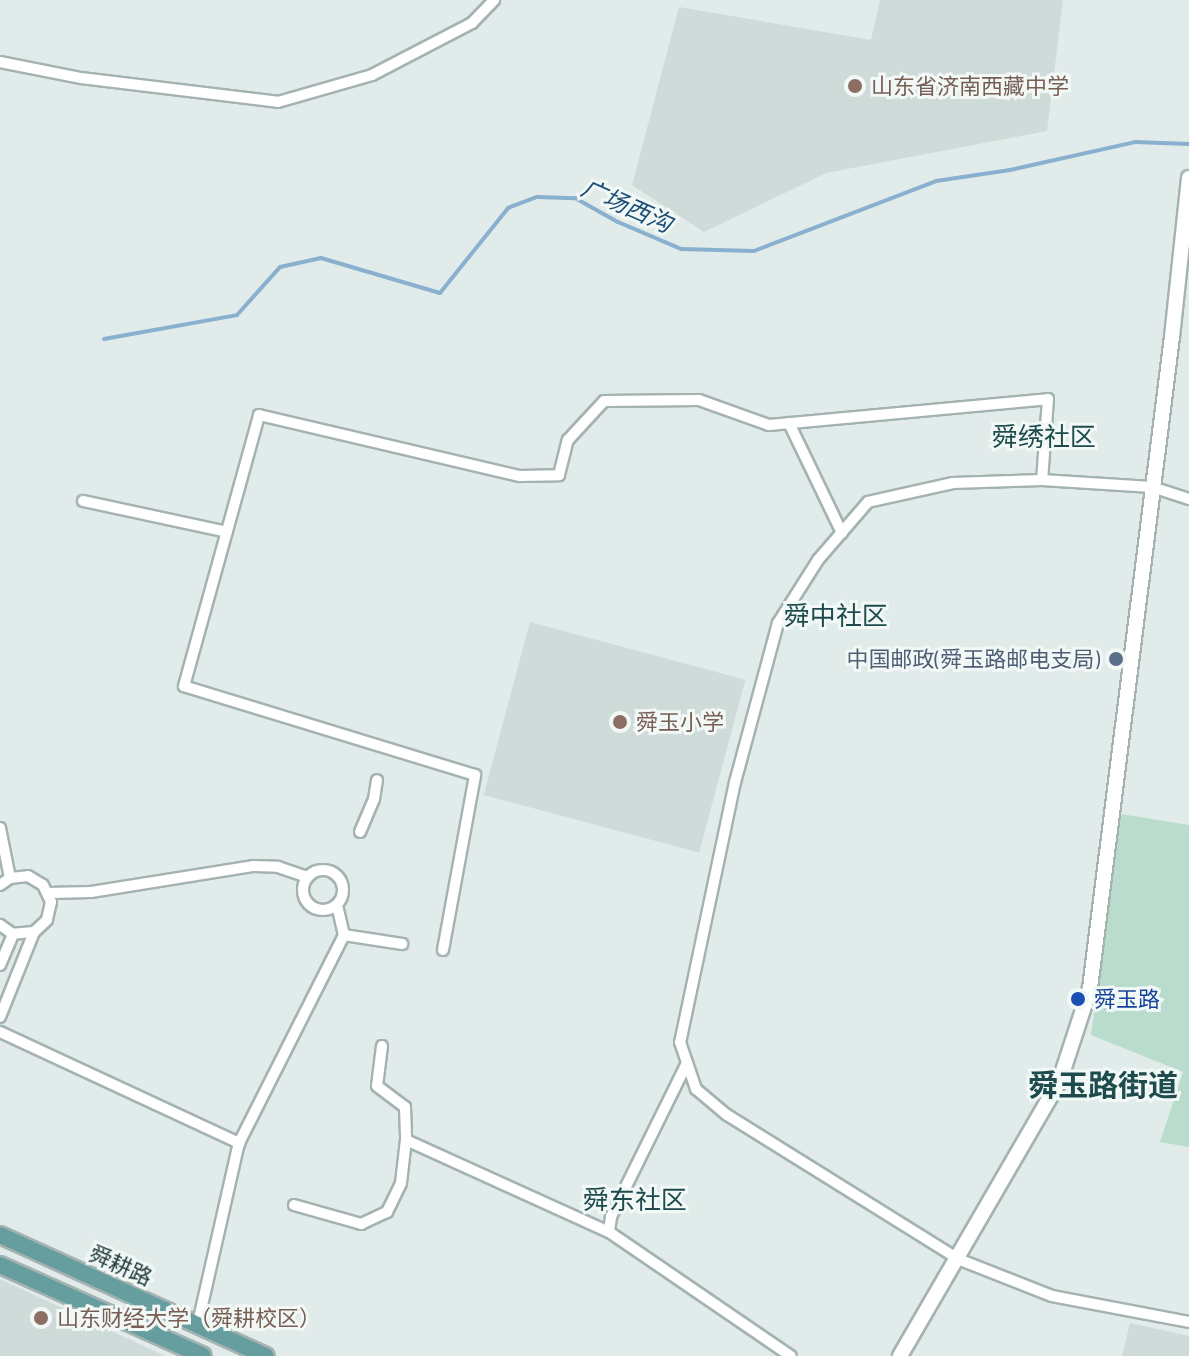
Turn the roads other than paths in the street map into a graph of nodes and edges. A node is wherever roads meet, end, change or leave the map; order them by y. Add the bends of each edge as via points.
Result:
1 (494, 0) edge
2 (0, 62) edge
3 (1189, 178) edge
4 (789, 423) junction
5 (1042, 480) junction
6 (1152, 487) junction
7 (1189, 499) edge
8 (83, 501) dead end
9 (227, 532) junction
10 (842, 533) junction
11 (377, 780) dead end
12 (0, 828) edge
13 (360, 832) dead end
14 (307, 877) junction
15 (5, 882) edge
16 (48, 893) junction
17 (337, 905) junction
18 (0, 925) edge
19 (34, 932) junction
20 (13, 934) junction
21 (344, 935) junction
22 (402, 944) dead end
23 (443, 950) dead end
24 (0, 965) edge
25 (0, 1017) edge
26 (0, 1032) edge
27 (382, 1046) dead end
28 (687, 1063) junction
29 (406, 1140) junction
30 (239, 1143) junction
31 (294, 1205) dead end
32 (609, 1232) junction
33 (0, 1235) edge
34 (958, 1259) junction
35 (0, 1265) edge
36 (1189, 1322) edge
37 (198, 1323) junction
38 (203, 1356) edge
39 (266, 1356) edge
40 (791, 1356) edge
41 (900, 1356) edge

1 - 2 street via 472,23 372,75 278,102 81,78
3 - 6 street
4 - 5 street via 1048,399
4 - 9 street via 769,425 699,400 604,401 568,440 559,475 520,476 259,415
4 - 10 street
5 - 6 street
5 - 10 street via 953,483 868,502
6 - 7 street
6 - 34 street via 1090,988 1060,1080
8 - 9 street
9 - 23 street via 184,686 475,775
10 - 28 street via 778,623 713,882 680,1042
11 - 13 street
12 - 15 street
14 - 16 street via 254,866 107,890
14 - 17 street via 303,890 312,907 325,911
14 - 17 street via 323,869 335,873 344,889
15 - 16 street via 36,880
16 - 19 street via 50,911
17 - 21 street
18 - 20 street
19 - 20 street
19 - 25 street
20 - 24 street
21 - 22 street
21 - 30 street
26 - 30 street
27 - 29 street via 377,1086 405,1107
28 - 32 street via 611,1217
28 - 34 street via 696,1089 727,1115
29 - 31 street via 401,1183 387,1212 361,1224
29 - 32 street
30 - 37 street
32 - 40 street
33 - 37 main road, 舜耕路
34 - 36 street via 1052,1296
34 - 41 street
35 - 38 main road
37 - 39 main road, 舜耕路

